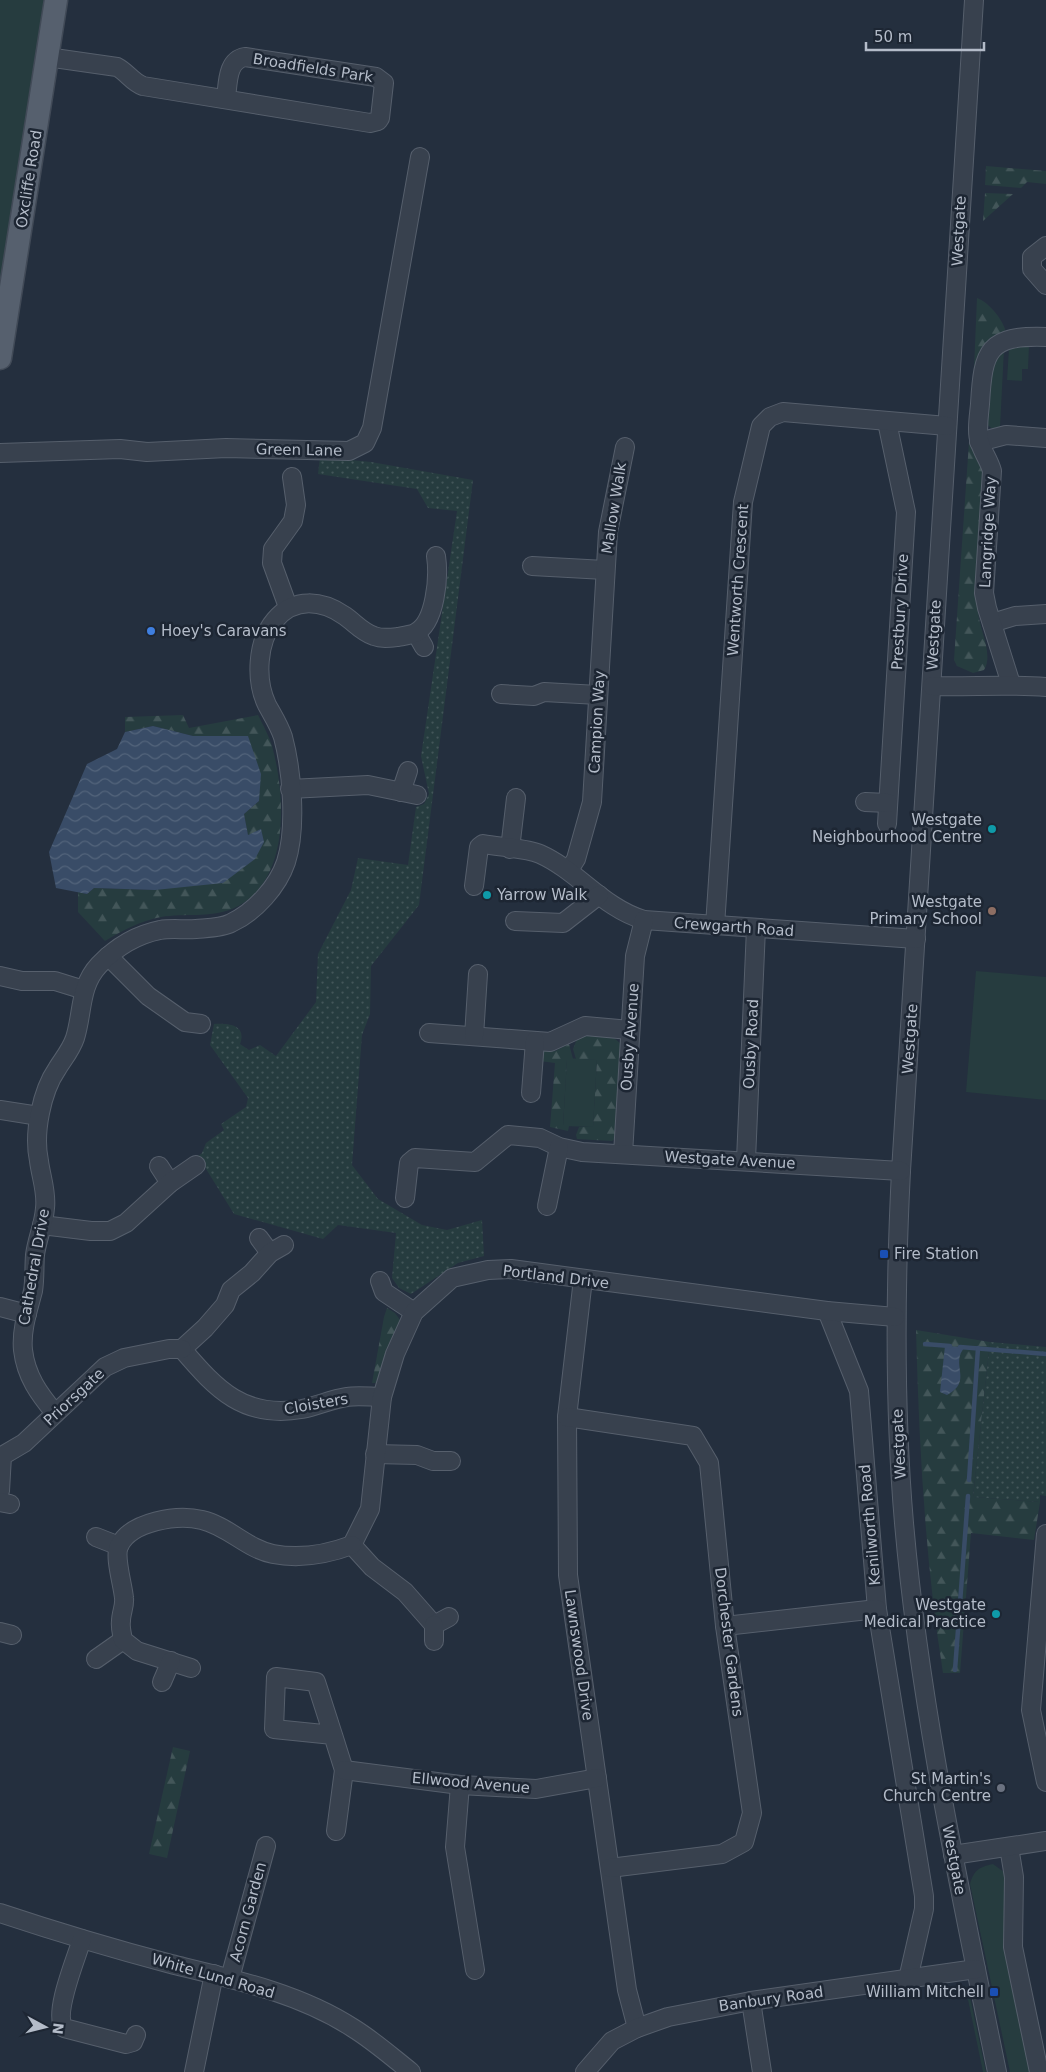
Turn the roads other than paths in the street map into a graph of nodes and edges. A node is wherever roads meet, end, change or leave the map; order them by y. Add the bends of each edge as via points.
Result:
1 (56, 0) edge
2 (974, 0) edge
3 (47, 57) junction
4 (226, 98) junction
5 (420, 157) dead end
6 (1046, 246) edge
7 (1046, 285) edge
8 (1046, 337) edge
9 (0, 358) edge
10 (887, 422) junction
11 (947, 426) junction
12 (1046, 438) edge
13 (979, 442) junction
14 (625, 447) dead end
15 (0, 453) edge
16 (293, 474) dead end
17 (435, 556) dead end
18 (532, 566) dead end
19 (605, 570) junction
20 (288, 607) junction
21 (1046, 614) edge
22 (992, 623) junction
23 (1011, 684) junction
24 (932, 686) junction
25 (1046, 686) edge
26 (501, 694) dead end
27 (598, 695) junction
28 (408, 771) dead end
29 (290, 789) junction
30 (516, 798) dead end
31 (865, 802) dead end
32 (888, 803) junction
33 (887, 824) dead end
34 (510, 849) junction
35 (568, 870) junction
36 (474, 886) dead end
37 (599, 895) junction
38 (644, 920) junction
39 (515, 921) dead end
40 (715, 926) junction
41 (756, 928) junction
42 (916, 939) junction
43 (108, 956) junction
44 (478, 974) dead end
45 (0, 976) edge
46 (84, 990) junction
47 (201, 1024) dead end
48 (630, 1030) junction
49 (429, 1034) dead end
50 (474, 1036) junction
51 (535, 1041) junction
52 (531, 1093) dead end
53 (0, 1110) edge
54 (39, 1116) junction
55 (559, 1146) junction
56 (623, 1154) junction
57 (746, 1160) junction
58 (196, 1165) dead end
59 (159, 1166) dead end
60 (901, 1171) junction
61 (170, 1183) junction
62 (405, 1198) dead end
63 (547, 1206) dead end
64 (42, 1225) junction
65 (259, 1238) dead end
66 (583, 1279) junction
67 (380, 1289) dead end
68 (0, 1307) edge
69 (827, 1311) junction
70 (414, 1312) junction
71 (27, 1314) junction
72 (895, 1317) junction
73 (182, 1349) junction
74 (382, 1397) junction
75 (55, 1413) junction
76 (566, 1417) junction
77 (375, 1454) junction
78 (1, 1455) edge
79 (456, 1460) dead end
80 (3, 1499) edge
81 (1046, 1534) edge
82 (96, 1537) dead end
83 (119, 1546) junction
84 (352, 1546) junction
85 (877, 1609) junction
86 (725, 1626) junction
87 (439, 1628) dead end
88 (123, 1640) junction
89 (98, 1652) dead end
90 (170, 1661) junction
91 (191, 1668) dead end
92 (162, 1682) dead end
93 (1039, 1709) edge
94 (333, 1735) dead end
95 (344, 1770) junction
96 (597, 1778) junction
97 (1046, 1782) edge
98 (460, 1785) junction
99 (336, 1831) dead end
100 (1046, 1841) edge
101 (267, 1843) dead end
102 (1009, 1847) junction
103 (953, 1855) junction
104 (610, 1868) junction
105 (0, 1913) edge
106 (82, 1939) junction
107 (976, 1969) junction
108 (475, 1970) dead end
109 (222, 1976) junction
110 (908, 1979) junction
111 (752, 2001) junction
112 (637, 2028) junction
113 (136, 2035) dead end
114 (194, 2072) edge
115 (411, 2072) edge
116 (585, 2072) edge
117 (762, 2072) edge
118 (997, 2072) edge
119 (1040, 2072) edge

1 - 3 main road, Oxcliffe Road
2 - 11 street, Westgate
3 - 4 street, Broadfields Park via 117,67 143,86
3 - 9 main road, Oxcliffe Road
4 - 4 street, Broadfields Park via 370,123 380,118 385,89 381,79 376,77 245,57 231,66
5 - 15 street, Green Lane via 372,428 358,448 338,452 262,448
6 - 7 street via 1032,257 1032,269
8 - 13 street, Langridge Way via 1007,339 989,354 981,382
10 - 11 street, Wentworth Crescent
10 - 32 street, Prestbury Drive via 906,512
10 - 40 street, Wentworth Crescent via 783,412 770,417 761,426 743,502
11 - 24 street, Westgate
12 - 13 street via 1006,435
13 - 22 street, Langridge Way via 992,470 984,593
14 - 19 street, Mallow Walk via 608,532
16 - 20 street via 294,521 273,549 272,563
17 - 20 street via 438,570 432,612 420,640 371,636 333,609 300,603
18 - 19 street
19 - 27 street, Campion Way
20 - 29 street, Cathedral Drive via 265,636 260,676 266,703 283,739
21 - 22 street via 1015,616
22 - 23 street, Langridge Way
23 - 24 street
23 - 25 street
24 - 42 street, Westgate
26 - 27 street
27 - 35 street, Campion Way via 592,802 576,859
28 - 29 street via 409,794 368,785
29 - 43 street, Cathedral Drive via 292,834 286,864 273,888 254,908 230,924 162,929 136,937
30 - 34 street
31 - 32 street
32 - 33 street, Prestbury Drive
34 - 35 street, Crewgarth Road via 540,854
34 - 36 street, Crewgarth Road via 482,844 479,847
35 - 37 street, Crewgarth Road
37 - 38 street, Crewgarth Road via 617,909
37 - 39 street via 563,923
38 - 40 street, Crewgarth Road
38 - 48 street, Ousby Avenue via 636,956
40 - 41 street, Crewgarth Road
41 - 42 street, Crewgarth Road
41 - 57 street, Ousby Road
42 - 60 street, Westgate
43 - 46 street, Cathedral Drive via 94,971
43 - 47 street via 148,996 186,1022
44 - 50 street
45 - 46 street via 22,981 55,981
46 - 54 street, Cathedral Drive via 75,1036 46,1092
48 - 51 street via 585,1026 550,1042
48 - 56 street, Ousby Avenue
49 - 50 street
50 - 51 street
51 - 52 street
53 - 54 street
54 - 64 street, Cathedral Drive via 38,1159 46,1191
55 - 56 street, Westgate Avenue via 582,1152
55 - 62 street, Westgate Avenue via 540,1138 508,1135 475,1162 415,1158 409,1163
55 - 63 street
56 - 57 street, Westgate Avenue
57 - 60 street, Westgate Avenue
58 - 61 street
59 - 61 street
60 - 72 street, Westgate
61 - 64 street via 126,1223 110,1231
64 - 71 street, Cathedral Drive
65 - 73 street via 277,1249 231,1290 224,1305 205,1328
66 - 69 street, Portland Drive
66 - 70 street, Portland Drive via 512,1269 488,1270 452,1278
66 - 76 street, Lawnswood Drive
67 - 70 street
68 - 71 street
69 - 72 street, Portland Drive
69 - 85 street, Kenilworth Road via 859,1390
70 - 74 street, Portland Drive
71 - 75 street, Cathedral Drive via 23,1341 27,1368 36,1389
72 - 103 street, Westgate via 898,1444 904,1524 931,1735
73 - 74 street, Cloisters via 226,1395 251,1407 280,1412 347,1397
73 - 75 street, Priorsgate via 124,1358 104,1367
74 - 77 street, Portland Drive
75 - 78 street, Priorsgate via 24,1443
76 - 86 street, Dorchester Gardens via 693,1436 709,1463
76 - 96 street, Lawnswood Drive via 568,1575
77 - 79 street
77 - 84 street, Portland Drive via 370,1509
78 - 80 street, Priorsgate
81 - 93 street
82 - 83 street
83 - 84 street via 144,1524 179,1519 202,1520 241,1537 256,1550 275,1554 330,1553
83 - 88 street via 117,1558 124,1601 120,1622
84 - 87 street via 372,1568 405,1592
85 - 86 street
85 - 110 street, Kenilworth Road via 924,1896
86 - 104 street, Dorchester Gardens via 752,1813 744,1842 722,1854
88 - 89 street
88 - 90 street via 138,1651
90 - 91 street
90 - 92 street
93 - 97 street
94 - 95 street
95 - 98 street, Ellwood Avenue
95 - 99 street
96 - 98 street, Ellwood Avenue via 536,1789
96 - 104 street, Lawnswood Drive
98 - 108 street via 455,1847
100 - 102 street
101 - 109 street, Acorn Garden
102 - 103 street
102 - 119 street via 1014,1877 1013,1947
103 - 107 street, Westgate
104 - 112 street, Lawnswood Drive via 627,1990
105 - 106 street, White Lund Road
106 - 109 street, White Lund Road
106 - 113 street via 62,2003 60,2022 64,2028 126,2044 132,2042
107 - 110 street, Banbury Road
107 - 118 street, Westgate
109 - 114 street, Acorn Garden
109 - 115 street, White Lund Road via 280,1994 330,2016 353,2028
110 - 111 street, Banbury Road
111 - 112 street, Banbury Road via 696,2010
111 - 117 street
112 - 116 street, Banbury Road via 612,2042

